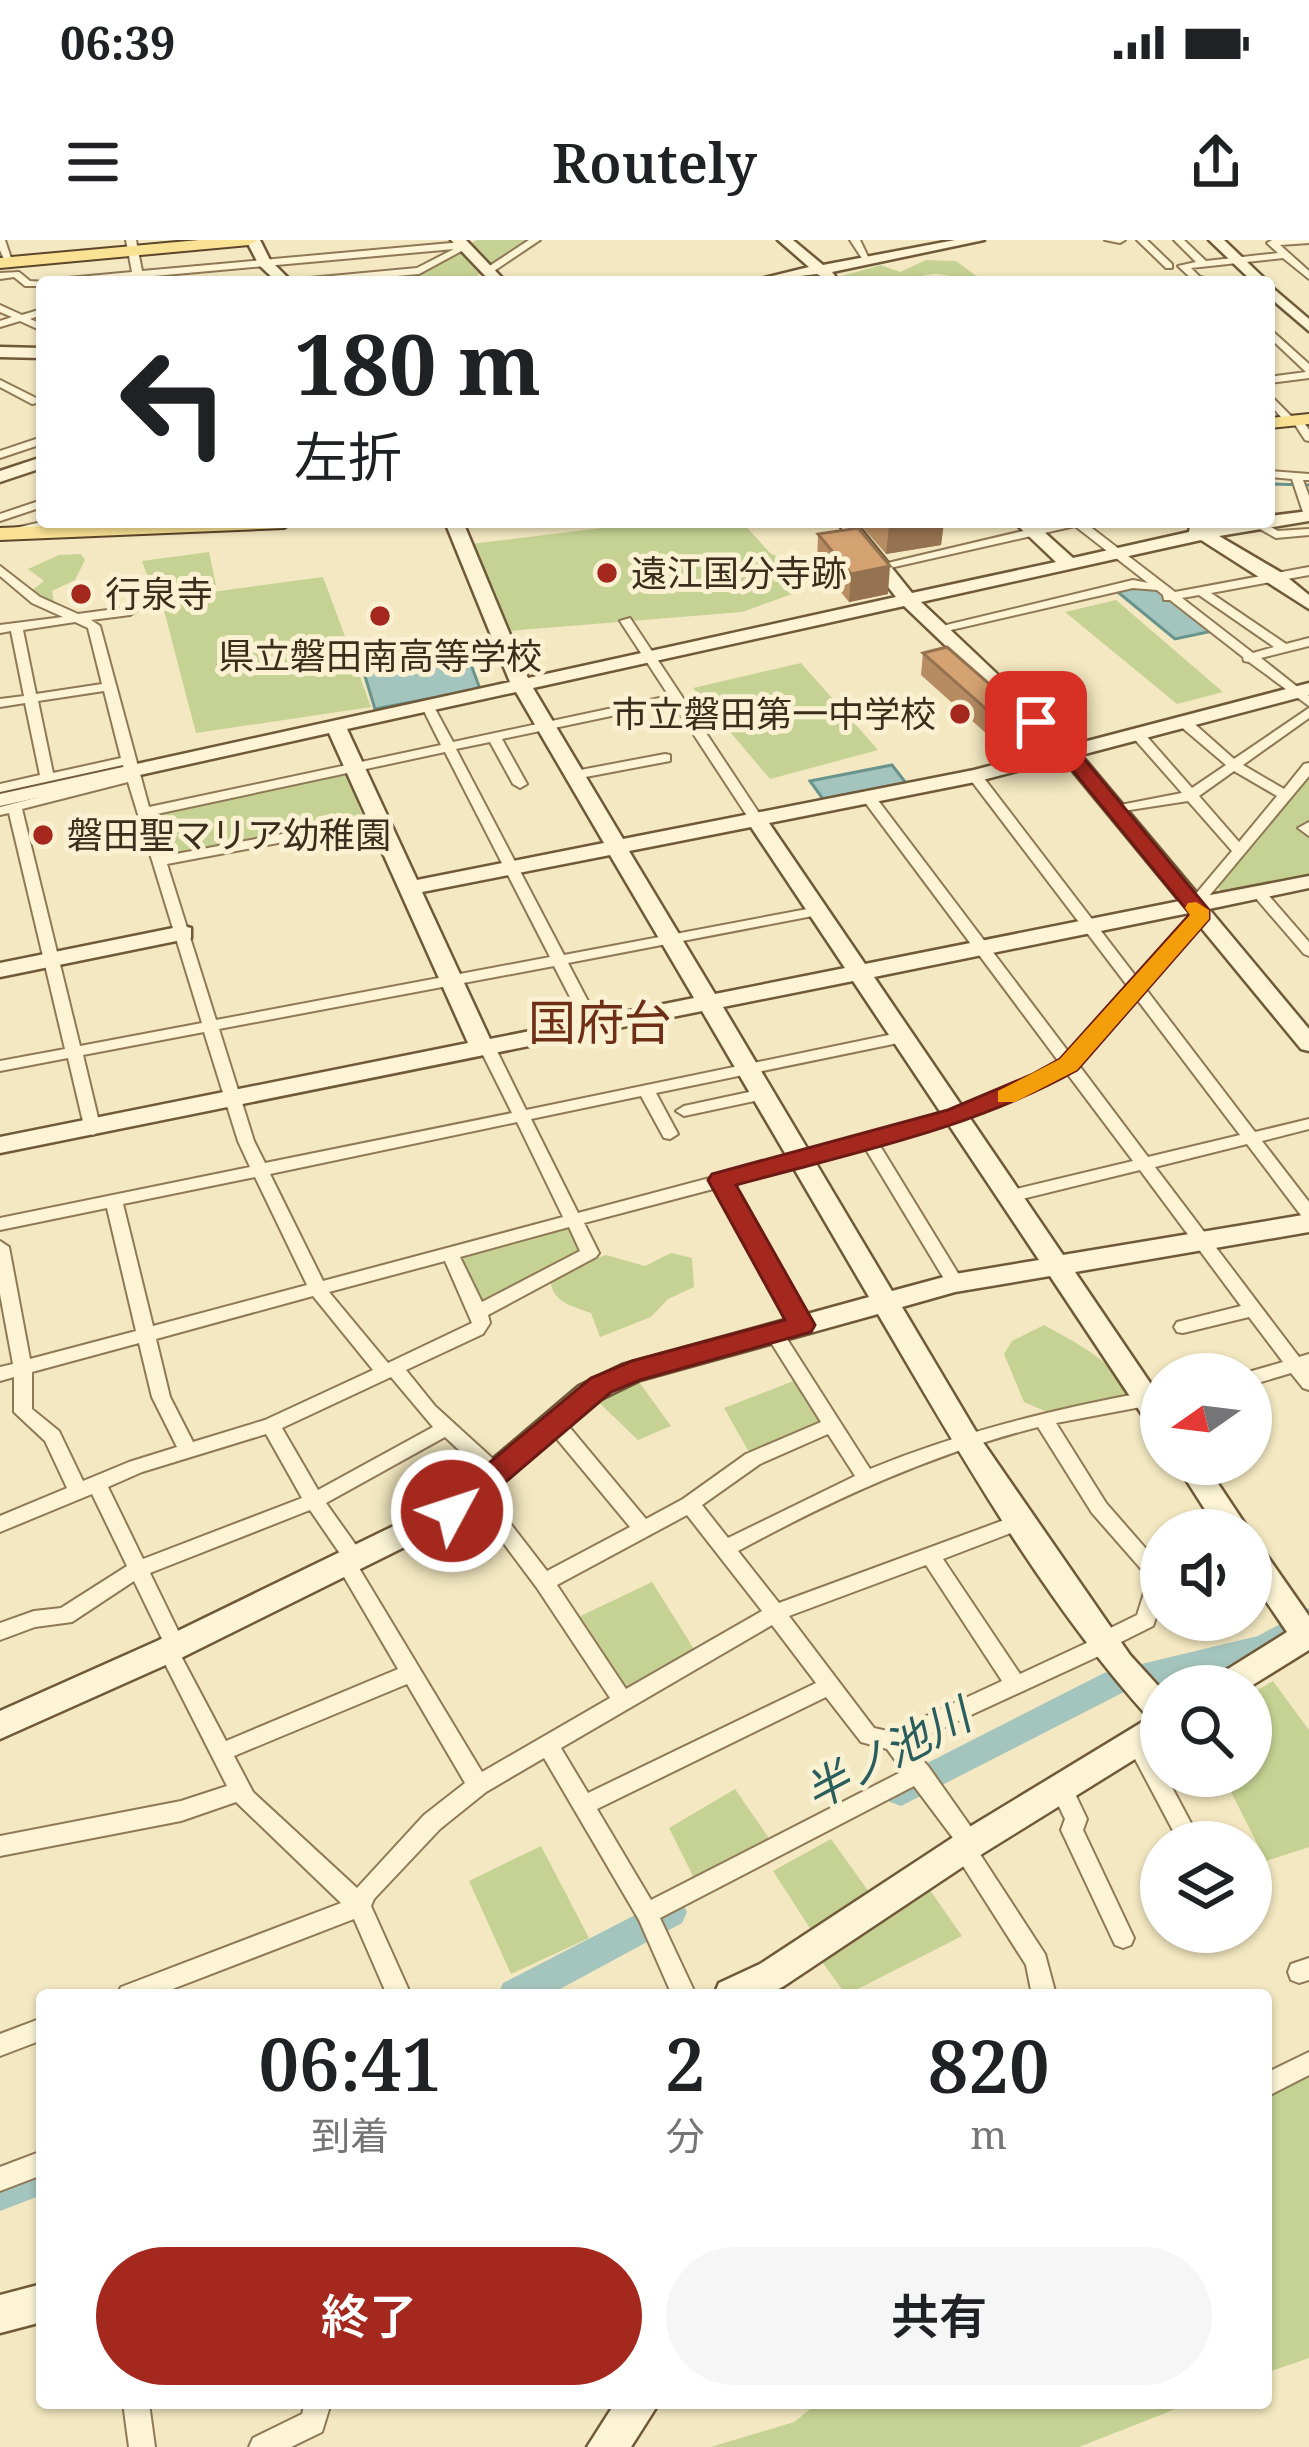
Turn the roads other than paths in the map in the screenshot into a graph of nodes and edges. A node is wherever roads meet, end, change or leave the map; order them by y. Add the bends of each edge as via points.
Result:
1 (0, 240) edge
2 (250, 240) edge
3 (535, 240) edge
4 (785, 240) edge
5 (855, 240) edge
6 (976, 240) edge
7 (1110, 240) edge
8 (1120, 240) edge
9 (1142, 240) edge
10 (1179, 240) edge
11 (1216, 240) edge
12 (1309, 240) edge
13 (943, 243) edge
14 (132, 245) edge
15 (463, 245) edge
16 (1285, 255) junction
17 (340, 256) junction
18 (1238, 260) junction
19 (868, 261) junction
20 (264, 262) junction
21 (1204, 263) junction
22 (1169, 266) dead end
23 (3, 267) edge
24 (197, 269) junction
25 (492, 274) edge
26 (138, 276) edge
27 (151, 276) edge
28 (200, 276) edge
29 (279, 276) edge
30 (348, 276) edge
31 (369, 276) edge
32 (828, 276) edge
33 (1194, 276) edge
34 (1255, 276) edge
35 (1309, 276) edge
36 (0, 287) edge
37 (36, 287) edge
38 (36, 288) edge
39 (36, 288) edge
40 (1275, 294) edge
41 (0, 303) edge
42 (1301, 311) edge
43 (36, 314) edge
44 (22, 319) junction
45 (0, 324) edge
46 (36, 325) edge
47 (1309, 327) edge
48 (1275, 337) edge
49 (1309, 346) edge
50 (1287, 348) junction
51 (0, 352) edge
52 (36, 353) edge
53 (1309, 372) edge
54 (1275, 379) edge
55 (0, 383) edge
56 (36, 402) dead end
57 (1298, 420) edge
58 (1309, 438) edge
59 (36, 442) edge
60 (0, 455) edge
61 (36, 464) edge
62 (2, 475) edge
63 (1302, 477) edge
64 (36, 507) edge
65 (1309, 514) edge
66 (1275, 519) edge
67 (36, 525) edge
68 (72, 528) edge
69 (456, 528) edge
70 (851, 528) edge
71 (1028, 528) edge
72 (1085, 528) edge
73 (1192, 528) edge
74 (1232, 528) edge
75 (1270, 528) edge
76 (1, 530) edge
77 (1309, 532) edge
78 (1203, 534) junction
79 (1116, 553) junction
80 (1069, 563) junction
81 (881, 566) junction
82 (0, 570) edge
83 (1309, 571) edge
84 (1276, 577) junction
85 (1201, 591) junction
86 (1163, 592) junction
87 (1306, 598) edge
88 (908, 599) junction
89 (130, 611) dead end
90 (83, 619) junction
91 (626, 621) dead end
92 (8, 628) edge
93 (942, 630) junction
94 (1309, 642) edge
95 (1284, 649) junction
96 (648, 656) junction
97 (1248, 658) junction
98 (521, 685) junction
99 (107, 687) junction
100 (1305, 694) edge
101 (28, 698) junction
102 (676, 698) junction
103 (0, 703) edge
104 (427, 705) junction
105 (1309, 712) edge
106 (1184, 722) junction
107 (335, 724) junction
108 (546, 726) junction
109 (1137, 734) junction
110 (494, 737) junction
111 (448, 747) junction
112 (1068, 752) junction
113 (664, 758) dead end
114 (1235, 766) junction
115 (355, 767) junction
116 (1309, 767) edge
117 (131, 768) junction
118 (575, 775) junction
119 (974, 776) junction
120 (47, 778) junction
121 (520, 784) dead end
122 (0, 788) edge
123 (1190, 796) junction
124 (1287, 796) junction
125 (869, 798) junction
126 (5, 806) edge
127 (1115, 810) junction
128 (146, 812) junction
129 (756, 819) junction
130 (380, 820) junction
131 (618, 847) junction
132 (1240, 852) junction
133 (162, 861) junction
134 (512, 868) junction
135 (1309, 882) edge
136 (410, 888) junction
137 (1259, 892) junction
138 (1198, 910) junction
139 (818, 911) junction
140 (1088, 927) junction
141 (183, 933) junction
142 (672, 938) junction
143 (982, 948) junction
144 (1309, 951) edge
145 (53, 959) junction
146 (560, 960) junction
147 (0, 970) edge
148 (860, 972) junction
149 (451, 982) junction
150 (1136, 990) junction
151 (710, 1004) junction
152 (213, 1028) junction
153 (594, 1028) junction
154 (903, 1037) junction
155 (1309, 1044) edge
156 (486, 1049) junction
157 (75, 1054) junction
158 (1069, 1064) junction
159 (0, 1066) edge
160 (748, 1070) junction
161 (647, 1091) junction
162 (763, 1094) junction
163 (235, 1102) junction
164 (684, 1111) dead end
165 (956, 1116) junction
166 (519, 1118) junction
167 (1309, 1124) edge
168 (93, 1130) junction
169 (670, 1134) dead end
170 (1249, 1140) junction
171 (869, 1142) junction
172 (0, 1145) edge
173 (801, 1159) junction
174 (1147, 1162) junction
175 (260, 1173) junction
176 (721, 1180) junction
177 (1010, 1196) junction
178 (114, 1203) junction
179 (1309, 1214) edge
180 (577, 1220) junction
181 (1309, 1223) edge
182 (0, 1224) edge
183 (1205, 1241) junction
184 (0, 1247) edge
185 (450, 1254) junction
186 (1057, 1264) junction
187 (3, 1283) edge
188 (955, 1283) junction
189 (318, 1290) junction
190 (884, 1300) junction
191 (1255, 1309) junction
192 (478, 1312) junction
193 (1183, 1327) dead end
194 (788, 1329) junction
195 (147, 1337) junction
196 (1302, 1363) edge
197 (23, 1369) junction
198 (390, 1370) junction
199 (1272, 1372) edge
200 (0, 1375) edge
201 (1309, 1382) edge
202 (1140, 1385) edge
203 (1140, 1409) edge
204 (1043, 1419) junction
205 (554, 1422) junction
206 (271, 1425) junction
207 (832, 1425) junction
208 (446, 1428) junction
209 (968, 1443) junction
210 (188, 1450) junction
211 (867, 1480) junction
212 (486, 1483) junction
213 (87, 1487) junction
214 (314, 1502) junction
215 (690, 1504) junction
216 (1022, 1521) junction
217 (0, 1524) edge
218 (643, 1528) junction
219 (725, 1549) junction
220 (1140, 1556) edge
221 (932, 1558) junction
222 (351, 1563) junction
223 (136, 1570) junction
224 (1272, 1578) edge
225 (544, 1582) junction
226 (1296, 1603) edge
227 (775, 1612) junction
228 (1140, 1623) edge
229 (0, 1632) edge
230 (1308, 1635) edge
231 (1104, 1642) junction
232 (172, 1648) junction
233 (1260, 1665) edge
234 (412, 1673) junction
235 (831, 1685) junction
236 (1016, 1685) junction
237 (1140, 1685) edge
238 (622, 1701) junction
239 (0, 1726) edge
240 (1140, 1740) edge
241 (893, 1741) junction
242 (548, 1745) junction
243 (221, 1752) junction
244 (920, 1773) junction
245 (478, 1785) junction
246 (1060, 1789) junction
247 (242, 1791) junction
248 (584, 1805) junction
249 (0, 1846) edge
250 (967, 1846) junction
251 (360, 1906) junction
252 (647, 1913) junction
253 (1123, 1938) dead end
254 (768, 1985) edge
255 (173, 1987) edge
256 (396, 1989) edge
257 (681, 1989) edge
258 (1043, 1989) edge
259 (36, 2031) edge
260 (0, 2045) edge
261 (1309, 2062) edge
262 (1272, 2082) edge
263 (36, 2165) edge
264 (0, 2179) edge
265 (36, 2305) edge
266 (0, 2314) edge
267 (137, 2409) edge
268 (316, 2409) edge
269 (635, 2409) edge
270 (142, 2447) edge
271 (262, 2447) edge
272 (607, 2447) edge

1 - 23 street
2 - 14 main road
2 - 20 street
3 - 25 street
4 - 32 street
5 - 19 street
6 - 13 street
7 - 8 street
9 - 22 street
10 - 21 street
11 - 18 street
12 - 16 street via 1272,244
13 - 19 street
14 - 23 main road
14 - 26 street
15 - 17 street
15 - 25 street
15 - 31 street via 419,271
16 - 18 street
16 - 35 street
17 - 20 street
17 - 30 street
18 - 21 street
18 - 34 street
19 - 32 street
20 - 24 street
20 - 29 street
21 - 33 street via 1183,266
23 - 37 street
24 - 27 street
24 - 28 street
36 - 38 street
39 - 41 street
40 - 42 street
41 - 44 street
42 - 47 street
43 - 44 street
44 - 45 street
44 - 46 street
48 - 50 street
49 - 50 street
50 - 53 street
51 - 52 street
53 - 54 street
55 - 56 street
57 - 58 street
59 - 60 street
61 - 62 street
63 - 65 street
64 - 76 street
65 - 66 street
67 - 76 street
68 - 76 main road
69 - 98 street
70 - 81 street
71 - 80 street
71 - 81 street
72 - 79 street
73 - 78 street
74 - 78 street
75 - 77 street via 1276,535
78 - 79 street
78 - 84 street
79 - 80 street
79 - 86 street
80 - 88 street
81 - 88 street
82 - 90 street via 37,600
83 - 84 street
84 - 85 street
84 - 87 street
85 - 86 street
85 - 95 street
86 - 93 street via 1133,584
86 - 97 street
88 - 93 street
88 - 96 street
89 - 90 street
90 - 92 street
90 - 99 street via 94,626
91 - 96 street
92 - 101 street
93 - 112 street
94 - 95 street
95 - 97 street
96 - 98 street
96 - 102 street
97 - 100 street
98 - 104 street
98 - 108 street
99 - 101 street
99 - 117 street
100 - 106 street
101 - 103 street
101 - 120 street
102 - 108 street
102 - 129 street
104 - 107 street
104 - 111 street
105 - 114 street
106 - 109 street
106 - 114 street
107 - 115 street
107 - 117 street
108 - 110 street
108 - 118 street
109 - 112 street
109 - 123 street
110 - 111 street
110 - 121 street
111 - 115 street
111 - 134 street
112 - 119 street
112 - 127 street
113 - 118 street
114 - 123 street
114 - 124 street
115 - 128 street
115 - 130 street
116 - 124 street
117 - 120 street
117 - 126 street
117 - 128 street
118 - 131 street
119 - 125 street
119 - 140 street
120 - 122 street
123 - 127 street
123 - 132 street
124 - 132 street
125 - 129 street
125 - 143 street
126 - 145 street
127 - 138 street
128 - 133 street
129 - 131 street
129 - 139 street
130 - 133 street
130 - 136 street
131 - 134 street
131 - 142 street
132 - 138 street
133 - 141 street
134 - 136 street
134 - 146 street
135 - 137 street
136 - 149 street
137 - 138 street
137 - 144 street
138 - 140 street
138 - 150 street
138 - 155 street
139 - 142 street
139 - 148 street
140 - 143 street
140 - 150 street
141 - 145 street
141 - 152 street
142 - 146 street
142 - 151 street
143 - 148 street
143 - 158 street
145 - 147 street
145 - 157 street
146 - 149 street
146 - 153 street
148 - 151 street
148 - 154 street
149 - 152 street
149 - 156 street
150 - 158 street
150 - 170 street
151 - 153 street
151 - 160 street
152 - 157 street
152 - 163 street
153 - 156 street
154 - 160 street
154 - 165 street
156 - 163 street
156 - 166 street
157 - 159 street
157 - 168 street
158 - 165 street
158 - 174 street
160 - 161 street
160 - 162 street
161 - 166 street
161 - 169 street
162 - 164 street
162 - 173 street
163 - 168 street
163 - 175 street
165 - 171 street
165 - 177 street
166 - 175 street
166 - 180 street
167 - 170 street
168 - 172 street
170 - 174 street
170 - 179 street
171 - 173 street
171 - 188 street
173 - 176 street
173 - 190 street
174 - 177 street
174 - 183 street
175 - 178 street
175 - 189 street
176 - 180 street
176 - 194 street
177 - 186 street
178 - 182 street
178 - 195 street
180 - 185 street
180 - 192 street via 590,1253
181 - 183 street
183 - 186 street
183 - 191 street
184 - 187 street
185 - 189 street
185 - 192 street
186 - 188 street
186 - 202 street
187 - 197 street
188 - 190 street
189 - 195 street
189 - 198 street
190 - 194 street
190 - 209 street
191 - 193 street
191 - 196 street
192 - 198 street via 477,1329
194 - 205 street via 632,1372
194 - 207 street
195 - 197 street
195 - 210 street via 160,1397
196 - 199 street
196 - 201 street
197 - 200 street
197 - 213 street via 22,1412 52,1436
198 - 206 street
198 - 208 street
203 - 204 street
204 - 209 street
204 - 220 street
205 - 212 street
205 - 218 street
206 - 210 street
206 - 214 street
207 - 211 street
207 - 215 street via 752,1459
208 - 212 street
208 - 214 street
209 - 211 street
209 - 216 street
210 - 213 street
211 - 219 street
212 - 222 street via 452,1511
212 - 225 street
213 - 217 street
213 - 223 street
214 - 222 street
214 - 223 street
215 - 218 street
215 - 219 street
216 - 221 street
216 - 231 street
218 - 225 street
219 - 227 street
221 - 227 street
221 - 236 street
222 - 232 street
222 - 234 street
223 - 229 street via 65,1616
223 - 232 street
224 - 226 street
225 - 238 street
226 - 230 street
227 - 235 street
227 - 238 street
228 - 231 street
230 - 233 street
231 - 236 street
231 - 237 street
232 - 239 street
232 - 243 street
234 - 243 street
234 - 245 street
235 - 241 street via 868,1736
235 - 248 street
236 - 241 street
238 - 242 street
240 - 246 street
241 - 244 street
242 - 245 street
242 - 248 street
243 - 247 street
244 - 250 street
244 - 252 street
245 - 251 street via 432,1822
246 - 250 street
246 - 253 street
247 - 249 street
247 - 251 street
248 - 252 street
250 - 254 street
250 - 258 street via 1037,1962
251 - 255 street
251 - 256 street
252 - 257 street
259 - 260 street
261 - 262 street
263 - 264 street
265 - 266 street
267 - 270 street
268 - 271 street via 313,2423
269 - 272 street

